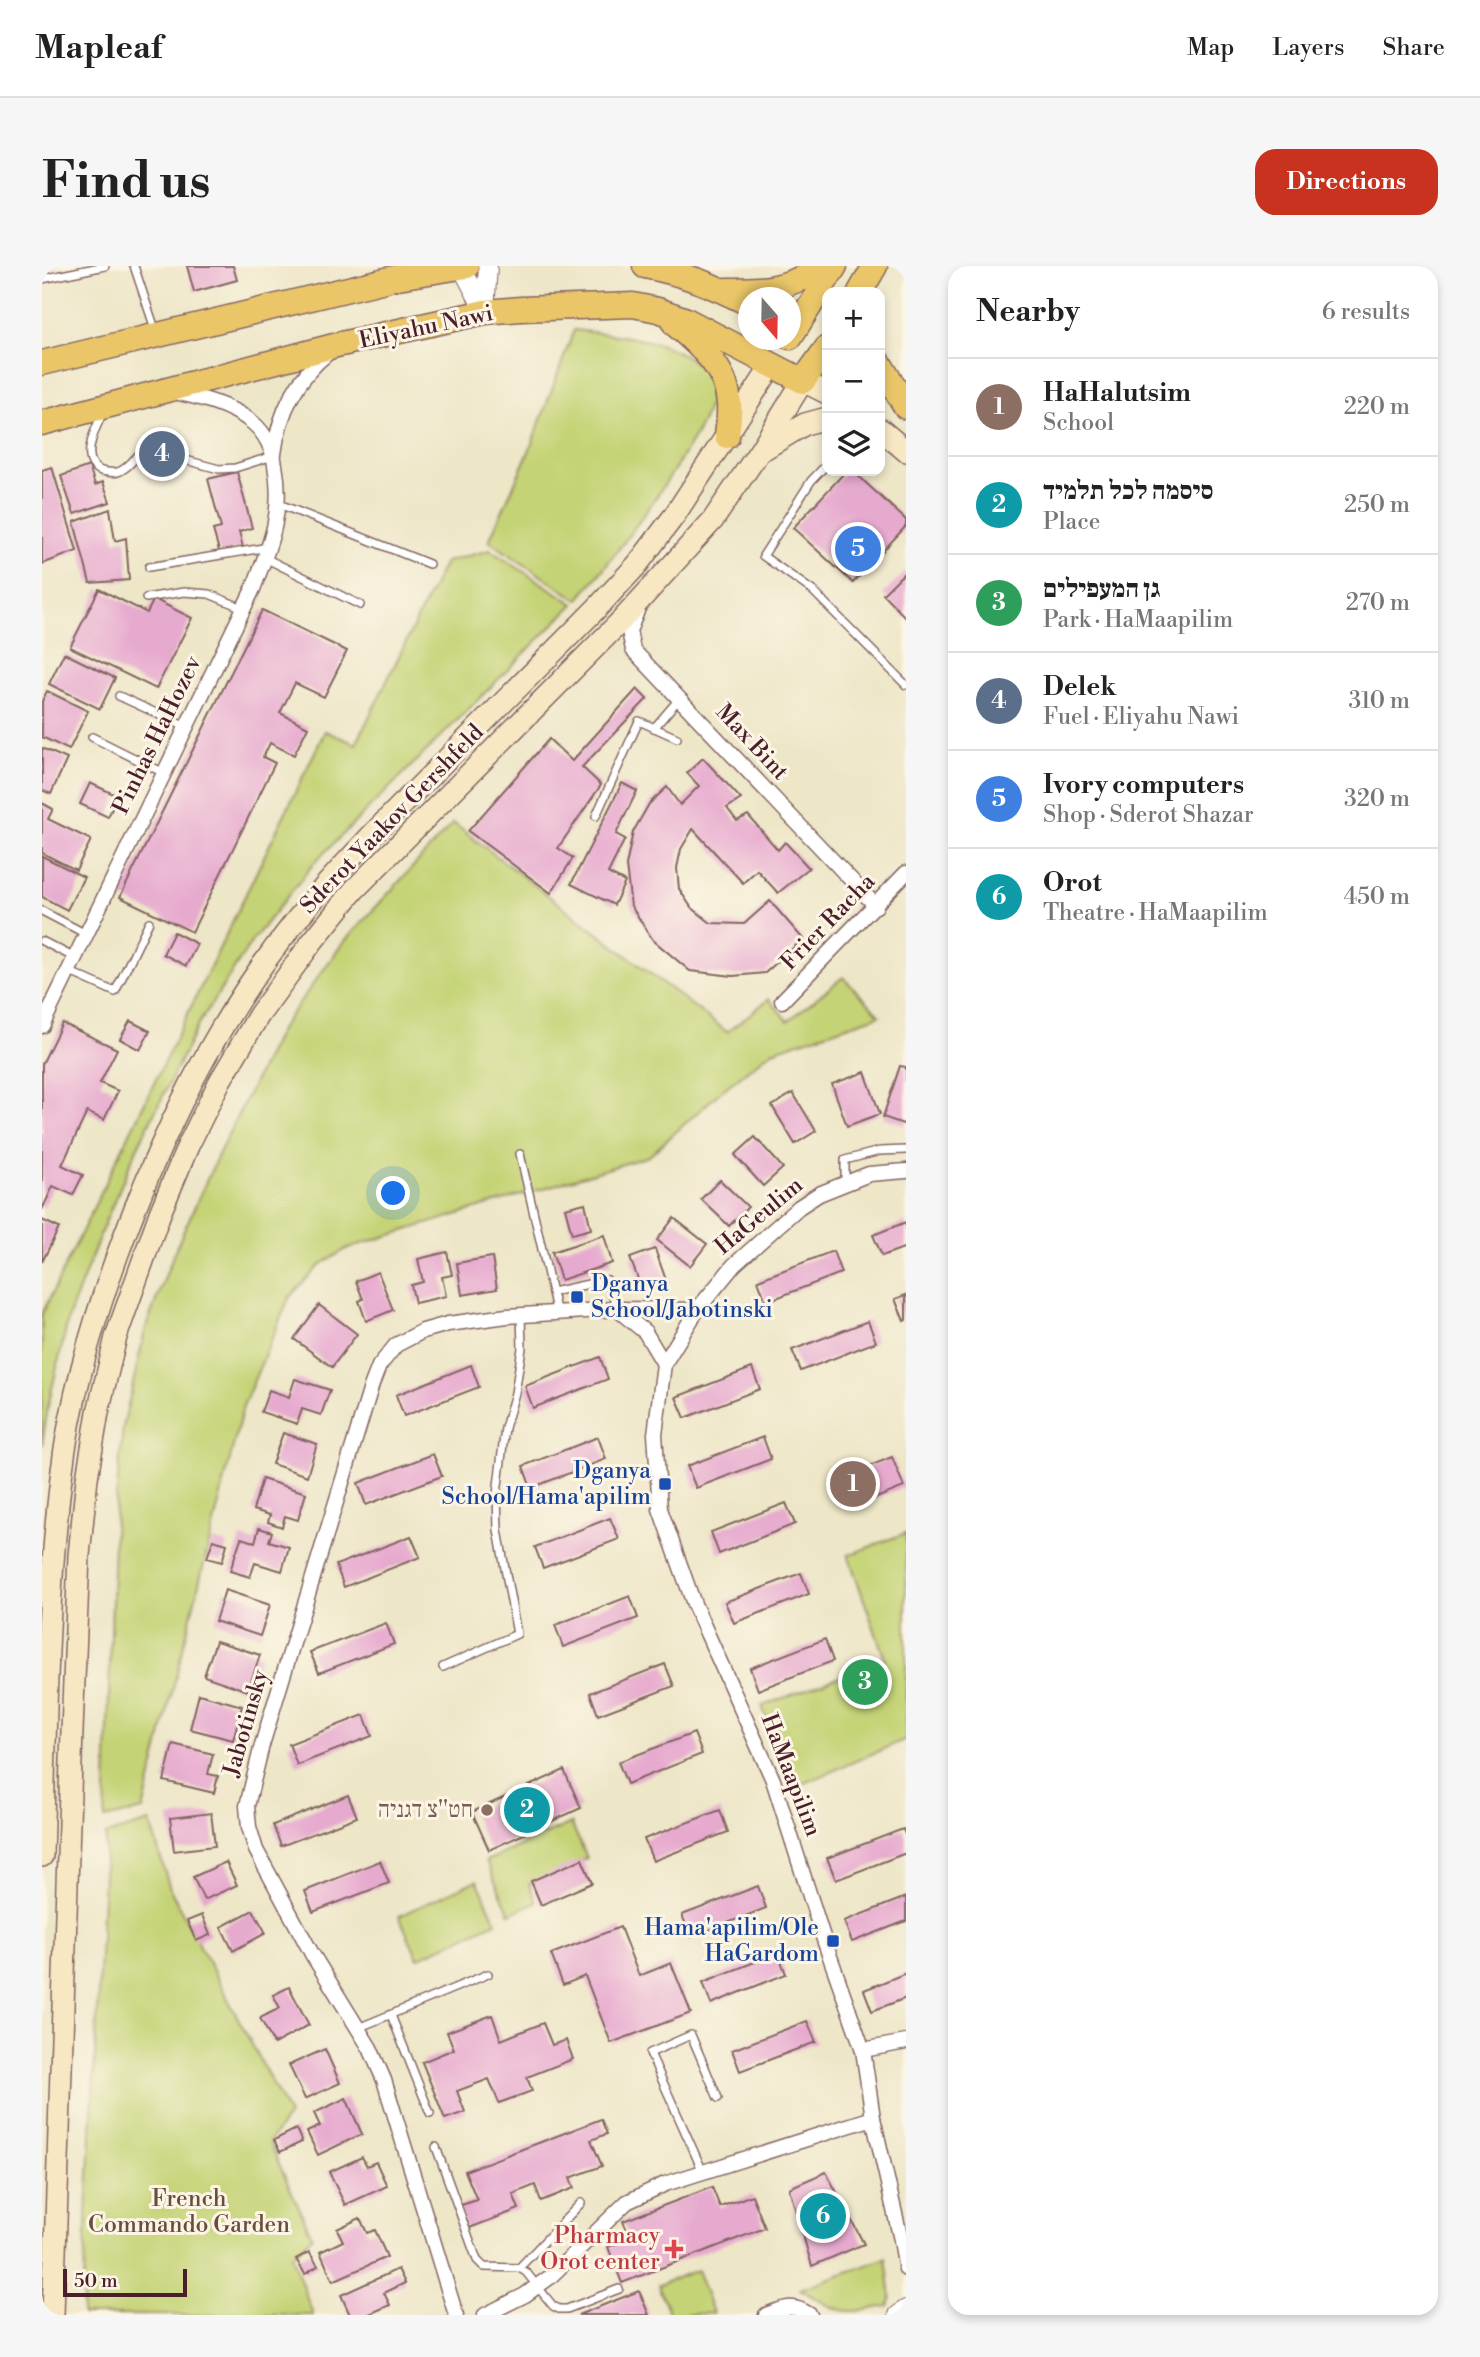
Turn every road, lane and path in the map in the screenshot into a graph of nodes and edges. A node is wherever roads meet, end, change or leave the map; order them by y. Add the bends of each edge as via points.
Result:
1 (105, 266) edge
2 (134, 266) edge
3 (461, 266) edge
4 (467, 266) edge
5 (488, 266) edge
6 (645, 266) edge
7 (821, 266) edge
8 (835, 266) edge
9 (875, 267) edge
10 (406, 272) edge
11 (42, 279) edge
12 (863, 287) edge
13 (869, 287) edge
14 (723, 290) junction
15 (738, 298) edge
16 (658, 310) junction
17 (485, 312) junction
18 (801, 319) edge
19 (157, 336) junction
20 (801, 338) edge
21 (341, 344) junction
22 (822, 345) edge
23 (782, 350) edge
24 (825, 350) edge
25 (42, 363) edge
26 (774, 364) junction
27 (885, 372) edge
28 (803, 381) junction
29 (166, 390) junction
30 (822, 390) edge
31 (885, 391) edge
32 (104, 407) junction
33 (906, 407) edge
34 (822, 420) edge
35 (42, 423) edge
36 (885, 433) edge
37 (727, 436) junction
38 (906, 451) edge
39 (759, 452) junction
40 (274, 456) junction
41 (822, 469) edge
42 (279, 505) junction
43 (267, 552) junction
44 (429, 564) dead end
45 (149, 567) dead end
46 (146, 598) dead end
47 (642, 598) junction
48 (360, 605) dead end
49 (243, 608) junction
50 (906, 685) edge
51 (119, 696) dead end
52 (680, 698) junction
53 (186, 727) junction
54 (654, 728) junction
55 (92, 737) dead end
56 (677, 738) dead end
57 (164, 773) junction
58 (596, 816) dead end
59 (906, 873) edge
60 (876, 906) junction
61 (42, 911) edge
62 (149, 922) dead end
63 (86, 934) junction
64 (42, 941) edge
65 (71, 964) junction
66 (782, 1002) dead end
67 (46, 1005) edge
68 (42, 1026) edge
69 (906, 1150) edge
70 (520, 1154) dead end
71 (906, 1171) edge
72 (845, 1182) junction
73 (552, 1292) junction
74 (617, 1309) junction
75 (697, 1310) junction
76 (557, 1314) junction
77 (521, 1316) junction
78 (664, 1364) junction
79 (443, 1667) dead end
80 (42, 1856) edge
81 (488, 1974) dead end
82 (391, 2015) junction
83 (358, 2028) junction
84 (906, 2042) edge
85 (863, 2050) junction
86 (718, 2098) dead end
87 (430, 2113) dead end
88 (873, 2118) junction
89 (436, 2147) dead end
90 (703, 2172) junction
91 (580, 2203) dead end
92 (519, 2268) junction
93 (906, 2269) edge
94 (538, 2286) junction
95 (619, 2289) dead end
96 (53, 2315) edge
97 (456, 2315) edge
98 (485, 2315) edge
99 (766, 2315) edge
100 (810, 2315) edge

1 - 11 lane
2 - 19 lane
3 - 4 highway
3 - 10 highway
3 - 17 street
5 - 17 street
6 - 14 highway
7 - 14 highway via 783,286
8 - 18 highway
9 - 12 highway
9 - 13 highway
10 - 19 highway
14 - 15 highway
16 - 17 highway, Eliyahu Nawi via 633,305
16 - 26 highway, Eliyahu Nawi
16 - 37 highway via 713,359 729,402
17 - 21 highway, Eliyahu Nawi
19 - 25 highway
20 - 22 highway
21 - 29 highway, Eliyahu Nawi
21 - 40 street, Pinhas HaHozev via 315,366 289,400
23 - 26 highway
24 - 28 highway
26 - 28 highway, Eliyahu Nawi
26 - 37 main road, Sderot Yaakov Gershfeld
27 - 33 highway
28 - 30 main road
28 - 39 main road, Sderot Yaakov Gershfeld
29 - 32 highway, Eliyahu Nawi
29 - 40 street, Pinhas HaHozev via 241,415 260,430
31 - 33 main road
32 - 35 highway, Eliyahu Nawi
32 - 40 lane via 90,454 94,466 102,471 117,472 148,450 219,469
34 - 39 main road
36 - 38 main road
37 - 80 main road, Sderot Yaakov Gershfeld via 637,565 334,873 237,1001 191,1080 136,1204 91,1329 72,1408 54,1553
39 - 47 main road, Sderot Yaakov Gershfeld via 713,520
40 - 42 street, Pinhas HaHozev
41 - 50 lane via 763,556 813,591
42 - 43 street, Pinhas HaHozev
42 - 44 lane
43 - 45 lane
43 - 48 lane
43 - 49 street, Pinhas HaHozev
46 - 49 lane via 184,592 209,594
47 - 52 street, Max Bint via 629,631 633,650
47 - 96 main road, Sderot Yaakov Gershfeld via 354,890 259,1015 188,1146 116,1337 97,1412 79,1555
49 - 53 street, Pinhas HaHozev
51 - 53 lane
52 - 54 lane
52 - 60 street, Max Bint
53 - 57 street, Pinhas HaHozev
54 - 56 lane
54 - 58 lane via 639,721
55 - 57 lane
57 - 63 street, Pinhas HaHozev
59 - 60 street, Frier Racha
60 - 66 street, Frier Racha
61 - 63 lane
62 - 65 lane via 115,992
63 - 65 street, Pinhas HaHozev
64 - 65 lane
65 - 67 street, Pinhas HaHozev
67 - 68 street, Pinhas HaHozev
69 - 72 lane via 845,1160
70 - 73 lane
71 - 72 street, HaGeulim via 869,1174
72 - 75 street, HaGeulim via 799,1207 734,1265
73 - 74 lane via 607,1280
73 - 76 lane
74 - 75 street, Jabotinsky
74 - 76 street, Jabotinsky
74 - 78 street via 645,1332
75 - 78 street, HaMaapilim
76 - 77 street, Jabotinsky
77 - 79 lane via 522,1348 497,1494 498,1530 517,1634
77 - 83 street, Jabotinsky via 423,1331 396,1345 379,1366 247,1806 256,1850
78 - 85 street, HaMaapilim via 655,1434 660,1509 694,1604 773,1780
81 - 82 lane
82 - 83 lane
82 - 87 lane
83 - 97 street, Jabotinsky via 384,2080
84 - 85 street
85 - 88 street, HaMaapilim
86 - 90 lane via 691,2035 650,2053
88 - 90 street
88 - 93 street, HaMaapilim
89 - 92 lane via 477,2260 484,2267
90 - 94 street via 627,2202
91 - 92 lane
92 - 94 lane
94 - 95 lane via 559,2309
94 - 98 street
99 - 100 street via 789,2307

